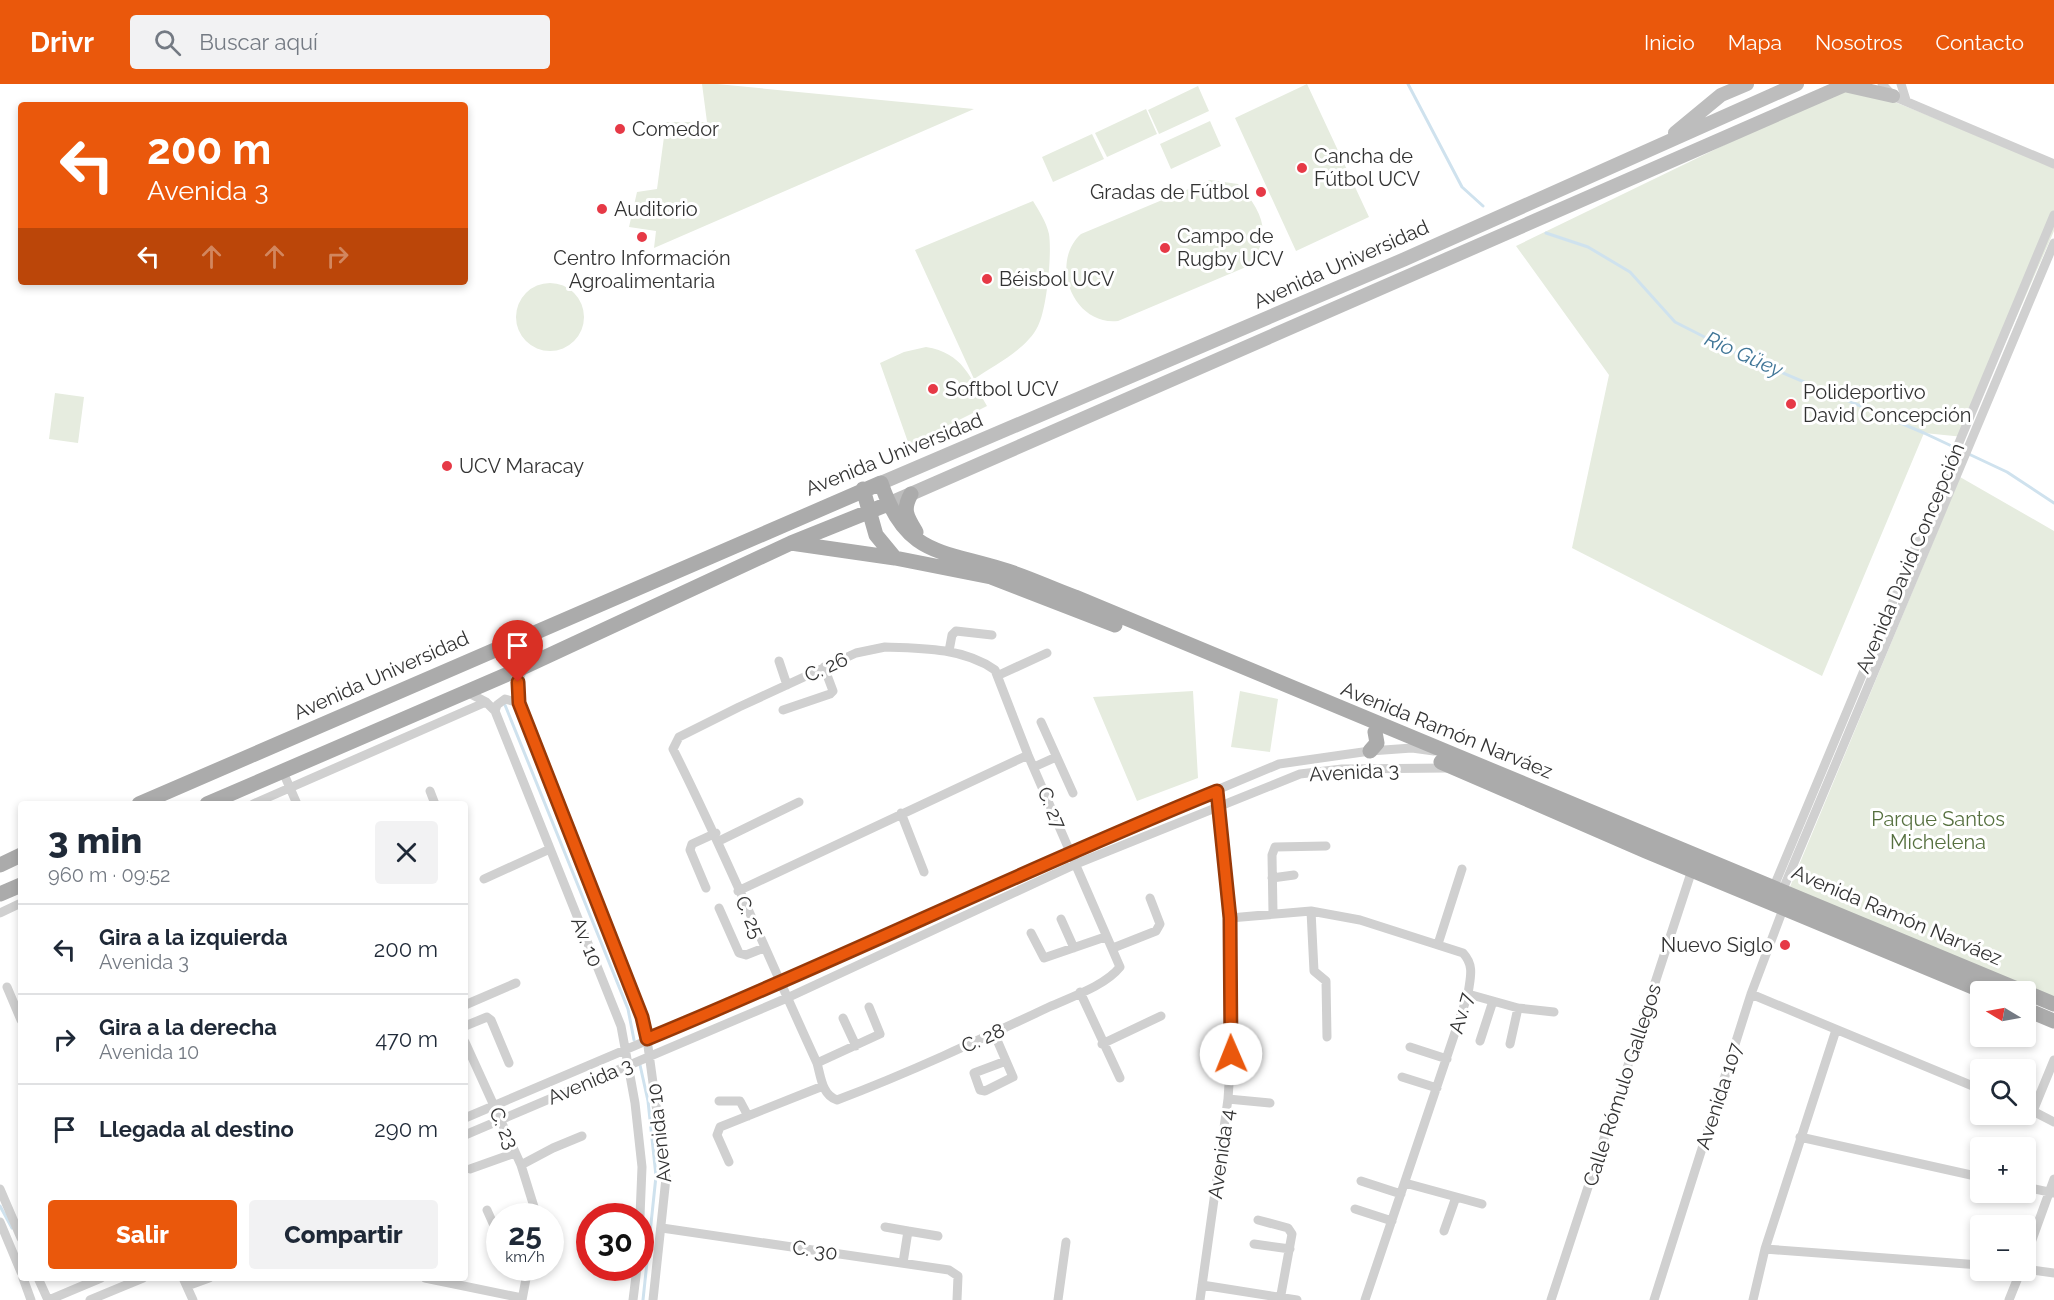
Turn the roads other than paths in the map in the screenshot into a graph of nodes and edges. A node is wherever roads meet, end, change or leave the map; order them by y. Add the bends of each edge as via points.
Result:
1 (1748, 84) edge
2 (1797, 84) edge
3 (1823, 84) edge
4 (1845, 84) edge
5 (1882, 84) edge
6 (1900, 93) edge
7 (1811, 100) junction
8 (1666, 141) junction
9 (2054, 164) edge
10 (2054, 215) edge
11 (2054, 243) edge
12 (1405, 259) junction
13 (1412, 277) junction
14 (881, 483) junction
15 (863, 489) junction
16 (911, 494) junction
17 (888, 504) junction
18 (869, 512) junction
19 (791, 543) junction
20 (924, 545) junction
21 (895, 558) junction
22 (992, 635) dead end
23 (949, 651) junction
24 (1047, 653) dead end
25 (779, 661) dead end
26 (524, 667) junction
27 (824, 667) junction
28 (999, 675) junction
29 (1863, 683) junction
30 (787, 685) junction
31 (467, 692) junction
32 (486, 702) junction
33 (519, 703) junction
34 (783, 710) dead end
35 (495, 711) junction
36 (1041, 722) dead end
37 (1375, 732) junction
38 (680, 737) joint
39 (1412, 748) junction
40 (1370, 751) junction
41 (1446, 753) junction
42 (1028, 755) junction
43 (1056, 757) junction
44 (1034, 767) junction
45 (1454, 767) junction
46 (283, 772) junction
47 (290, 788) junction
48 (430, 791) dead end
49 (1217, 791) junction
50 (1073, 793) dead end
51 (146, 801) edge
52 (214, 801) edge
53 (260, 801) edge
54 (296, 801) edge
55 (434, 801) edge
56 (799, 802) dead end
57 (1221, 805) junction
58 (901, 813) junction
59 (717, 837) junction
60 (1326, 846) dead end
61 (550, 849) junction
62 (1071, 851) junction
63 (18, 856) edge
64 (1076, 864) junction
65 (0, 865) edge
66 (1462, 868) dead end
67 (1692, 870) junction
68 (924, 872) dead end
69 (1294, 875) dead end
70 (1272, 878) junction
71 (484, 879) dead end
72 (18, 886) edge
73 (706, 888) dead end
74 (1782, 890) junction
75 (738, 891) junction
76 (0, 894) edge
77 (1150, 898) dead end
78 (18, 904) edge
79 (1775, 905) junction
80 (719, 908) dead end
81 (1311, 911) junction
82 (0, 913) edge
83 (1273, 913) junction
84 (1230, 918) junction
85 (1061, 919) dead end
86 (1031, 933) dead end
87 (1105, 937) junction
88 (1438, 944) junction
89 (764, 948) junction
90 (1074, 948) junction
91 (1113, 948) junction
92 (1117, 958) joint
93 (1999, 981) edge
94 (516, 983) dead end
95 (780, 984) junction
96 (1970, 986) edge
97 (7, 987) dead end
98 (1080, 993) junction
99 (1468, 994) junction
100 (1751, 994) junction
101 (2036, 997) edge
102 (787, 998) junction
103 (1493, 1001) junction
104 (468, 1004) edge
105 (2054, 1004) edge
106 (869, 1007) dead end
107 (1518, 1008) junction
108 (1554, 1012) dead end
109 (18, 1013) edge
110 (2036, 1014) edge
111 (1161, 1016) dead end
112 (843, 1018) dead end
113 (2054, 1021) edge
114 (468, 1025) edge
115 (1836, 1030) junction
116 (994, 1033) junction
117 (1327, 1037) dead end
118 (647, 1039) junction
119 (1480, 1041) dead end
120 (1102, 1044) junction
121 (1510, 1044) dead end
122 (856, 1046) junction
123 (1410, 1047) dead end
124 (625, 1050) junction
125 (468, 1052) edge
126 (650, 1054) junction
127 (1447, 1059) junction
128 (2054, 1060) edge
129 (1005, 1061) dead end
130 (509, 1063) dead end
131 (817, 1063) junction
132 (628, 1065) junction
133 (1402, 1077) dead end
134 (1120, 1078) dead end
135 (1970, 1085) edge
136 (823, 1086) junction
137 (1437, 1088) junction
138 (2036, 1095) edge
139 (831, 1098) joint
140 (1228, 1099) junction
141 (719, 1101) dead end
142 (1270, 1103) dead end
143 (494, 1105) junction
144 (2036, 1113) edge
145 (748, 1116) junction
146 (468, 1117) edge
147 (500, 1120) junction
148 (2054, 1122) edge
149 (468, 1135) edge
150 (582, 1136) dead end
151 (1800, 1137) junction
152 (515, 1153) junction
153 (729, 1162) dead end
154 (521, 1165) junction
155 (470, 1169) dead end
156 (1970, 1175) edge
157 (2054, 1179) edge
158 (1361, 1181) dead end
159 (1404, 1183) junction
160 (0, 1189) edge
161 (2036, 1189) edge
162 (2052, 1193) edge
163 (1401, 1194) junction
164 (1456, 1197) junction
165 (533, 1203) edge
166 (641, 1203) edge
167 (1482, 1204) dead end
168 (1355, 1209) dead end
169 (1258, 1220) dead end
170 (1392, 1221) junction
171 (0, 1222) edge
172 (885, 1227) dead end
173 (662, 1228) junction
174 (18, 1231) edge
175 (1444, 1231) dead end
176 (908, 1232) junction
177 (2036, 1232) edge
178 (938, 1236) dead end
179 (1066, 1242) dead end
180 (1254, 1244) dead end
181 (1290, 1249) junction
182 (1766, 1249) junction
183 (903, 1263) junction
184 (1970, 1264) edge
185 (18, 1265) edge
186 (2036, 1271) edge
187 (2054, 1273) edge
188 (24, 1281) edge
189 (39, 1281) edge
190 (94, 1281) edge
191 (135, 1281) edge
192 (439, 1281) edge
193 (525, 1281) edge
194 (635, 1281) edge
195 (2017, 1281) edge
196 (185, 1282) edge
197 (1202, 1285) junction
198 (1280, 1298) edge
199 (522, 1299) edge
200 (31, 1300) edge
201 (48, 1300) edge
202 (90, 1300) edge
203 (193, 1300) edge
204 (633, 1300) edge
205 (653, 1300) edge
206 (957, 1300) edge
207 (1058, 1300) edge
208 (1200, 1300) edge
209 (1298, 1300) edge
210 (1365, 1300) edge
211 (1551, 1300) edge
212 (1654, 1300) edge
213 (1753, 1300) edge
214 (2009, 1300) edge

1 - 8 street via 1713,102
2 - 8 street, Avenida Universidad
3 - 7 street
4 - 6 street
4 - 7 street, Avenida Universidad
5 - 6 street
6 - 9 street
7 - 13 street, Avenida Universidad
8 - 12 street, Avenida Universidad
10 - 29 street, Avenida David Concepción via 1950,460
11 - 29 street, Avenida David Concepción
12 - 13 street
12 - 14 street, Avenida Universidad
13 - 16 street, Avenida Universidad
14 - 15 main road, Avenida Universidad
14 - 17 main road, Avenida Ramón Narváez
15 - 18 main road
15 - 51 main road, Avenida Universidad
16 - 17 street, Avenida Universidad
16 - 20 main road via 905,506 907,516
17 - 18 main road, Avenida Universidad
17 - 20 main road, Avenida Ramón Narváez via 904,528
18 - 19 main road, Avenida Universidad
18 - 21 main road via 876,535
19 - 21 main road, Avenida Ramón Narváez
19 - 26 main road, Avenida Universidad
20 - 41 main road, Avenida Ramón Narváez via 943,555 1002,569 1075,597
21 - 37 main road, Avenida Ramón Narváez via 991,577
22 - 23 street via 956,631
23 - 27 street, C. 26 via 885,647 856,653
23 - 28 street, C. 26 via 983,661
24 - 28 street
25 - 30 street
26 - 31 main road, Avenida Universidad
26 - 33 street, Avenida 10 via 518,682
27 - 30 street, C. 26
27 - 34 street via 830,694
28 - 42 street, C. 27
29 - 74 street, Avenida David Concepción via 1812,805
30 - 38 street, C. 26
31 - 32 street, Av. 10
31 - 46 main road, Avenida Universidad
32 - 35 street, Av. 10
32 - 47 street
33 - 35 street via 505,699
33 - 118 street, Avenida 10 via 642,1017
35 - 61 street, Av. 10
36 - 43 street
37 - 39 main road, Avenida Ramón Narváez
37 - 40 main road via 1377,743
38 - 59 street, C. 25 via 673,749
39 - 40 street, Avenida 3
39 - 41 street, Avenida 3
39 - 45 main road, Avenida Ramón Narváez
40 - 49 street, Avenida 3 via 1279,764
41 - 74 main road, Avenida Ramón Narváez
42 - 44 street, C. 27
42 - 58 street
43 - 44 street
43 - 50 street
44 - 62 street, C. 27
45 - 57 street, Avenida 3 via 1342,769 1300,774
45 - 67 main road, Avenida Ramón Narváez
46 - 47 street
46 - 52 main road, Avenida Universidad
47 - 53 street
47 - 54 street
48 - 55 street
49 - 57 street, Avenida 4
49 - 62 street, Avenida 3
56 - 59 street
57 - 64 street, Avenida 3
57 - 84 street, Avenida 4
58 - 68 street
58 - 75 street
59 - 73 street via 692,844 690,850
59 - 75 street, C. 25
60 - 70 street via 1275,847
61 - 71 street
61 - 124 street, Av. 10 via 621,1026
62 - 64 street, C. 27
62 - 95 street, Avenida 3
63 - 65 main road
64 - 87 street, C. 27
64 - 102 street, Avenida 3
66 - 88 street
67 - 79 main road, Avenida Ramón Narváez
67 - 211 street, Calle Rómulo Gallegos
69 - 70 street
70 - 83 street
72 - 76 main road
74 - 79 street, Avenida David Concepción
74 - 79 street, Avenida 107
74 - 93 main road, Avenida Ramón Narváez
75 - 89 street, C. 25
77 - 91 street via 1160,924 1156,931
78 - 82 street
79 - 96 main road, Avenida Ramón Narváez
79 - 100 street, Avenida 107
80 - 89 street via 738,953 746,955
81 - 83 street, Av. 7
81 - 88 street, Av. 7 via 1360,920
81 - 117 street via 1314,971 1326,981
83 - 84 street, Av. 7
84 - 140 street, Avenida 4
85 - 90 street
86 - 90 street via 1044,958
87 - 90 street
87 - 91 street, C. 27
88 - 99 street, Av. 7 via 1462,953 1469,960 1472,971
89 - 95 street, C. 25
91 - 92 street, C. 27
92 - 98 street, C. 28 via 1120,967 1115,973
94 - 104 street
95 - 102 street, C. 25
95 - 118 street, Avenida 3
97 - 109 street
98 - 116 street, C. 28
98 - 120 street
99 - 103 street
99 - 127 street, Av. 7
100 - 115 street
100 - 212 street, Avenida 107
101 - 105 main road, Avenida Ramón Narváez
102 - 126 street, Avenida 3
102 - 131 street, C. 25
103 - 107 street
103 - 119 street
106 - 122 street via 880,1034
107 - 108 street
107 - 121 street
110 - 113 main road
111 - 120 street
112 - 122 street
114 - 130 street via 487,1017 491,1020
115 - 135 street
115 - 151 street
116 - 129 street
116 - 139 street, C. 28 via 837,1100
118 - 124 street, Avenida 3
118 - 126 street, Avenida 10
120 - 134 street
122 - 131 street
123 - 127 street
124 - 132 street, Av. 10
124 - 143 street, Avenida 3
125 - 143 street, C. 23
126 - 132 street, Avenida 3
126 - 173 street, Avenida 10 via 666,1178
127 - 137 street, Av. 7
128 - 138 street
131 - 136 street, C. 25
132 - 147 street, Avenida 3
132 - 166 street, Av. 10 via 642,1167
133 - 137 street
136 - 139 street, C. 25
136 - 145 street
137 - 159 street, Av. 7
140 - 142 street
140 - 197 street, Avenida 4
141 - 145 street via 741,1101
143 - 146 street, Avenida 3
143 - 147 street, C. 23
144 - 148 street
145 - 153 street via 717,1130
147 - 149 street, Avenida 3
147 - 152 street, C. 23
150 - 154 street
151 - 156 street
151 - 182 street
152 - 154 street, C. 23
152 - 155 street
154 - 165 street, C. 23
157 - 162 street
158 - 163 street
159 - 163 street, Av. 7
159 - 164 street
160 - 174 street
161 - 162 street
162 - 177 street
163 - 170 street, Av. 7
164 - 167 street
164 - 175 street
168 - 170 street
169 - 181 street via 1288,1228 1292,1234
170 - 210 street, Av. 7
171 - 185 street
172 - 176 street
173 - 183 street, C. 30
173 - 205 street, Avenida 10
176 - 178 street
176 - 183 street
179 - 207 street
180 - 181 street
181 - 198 street
182 - 184 street
182 - 213 street
183 - 206 street, C. 30 via 949,1270 958,1276
186 - 187 street
188 - 200 street
189 - 201 street
190 - 201 street
191 - 202 street
192 - 199 street
193 - 199 street
194 - 204 street
195 - 214 street
196 - 203 street
197 - 198 street
197 - 208 street, Avenida 4
198 - 209 street

